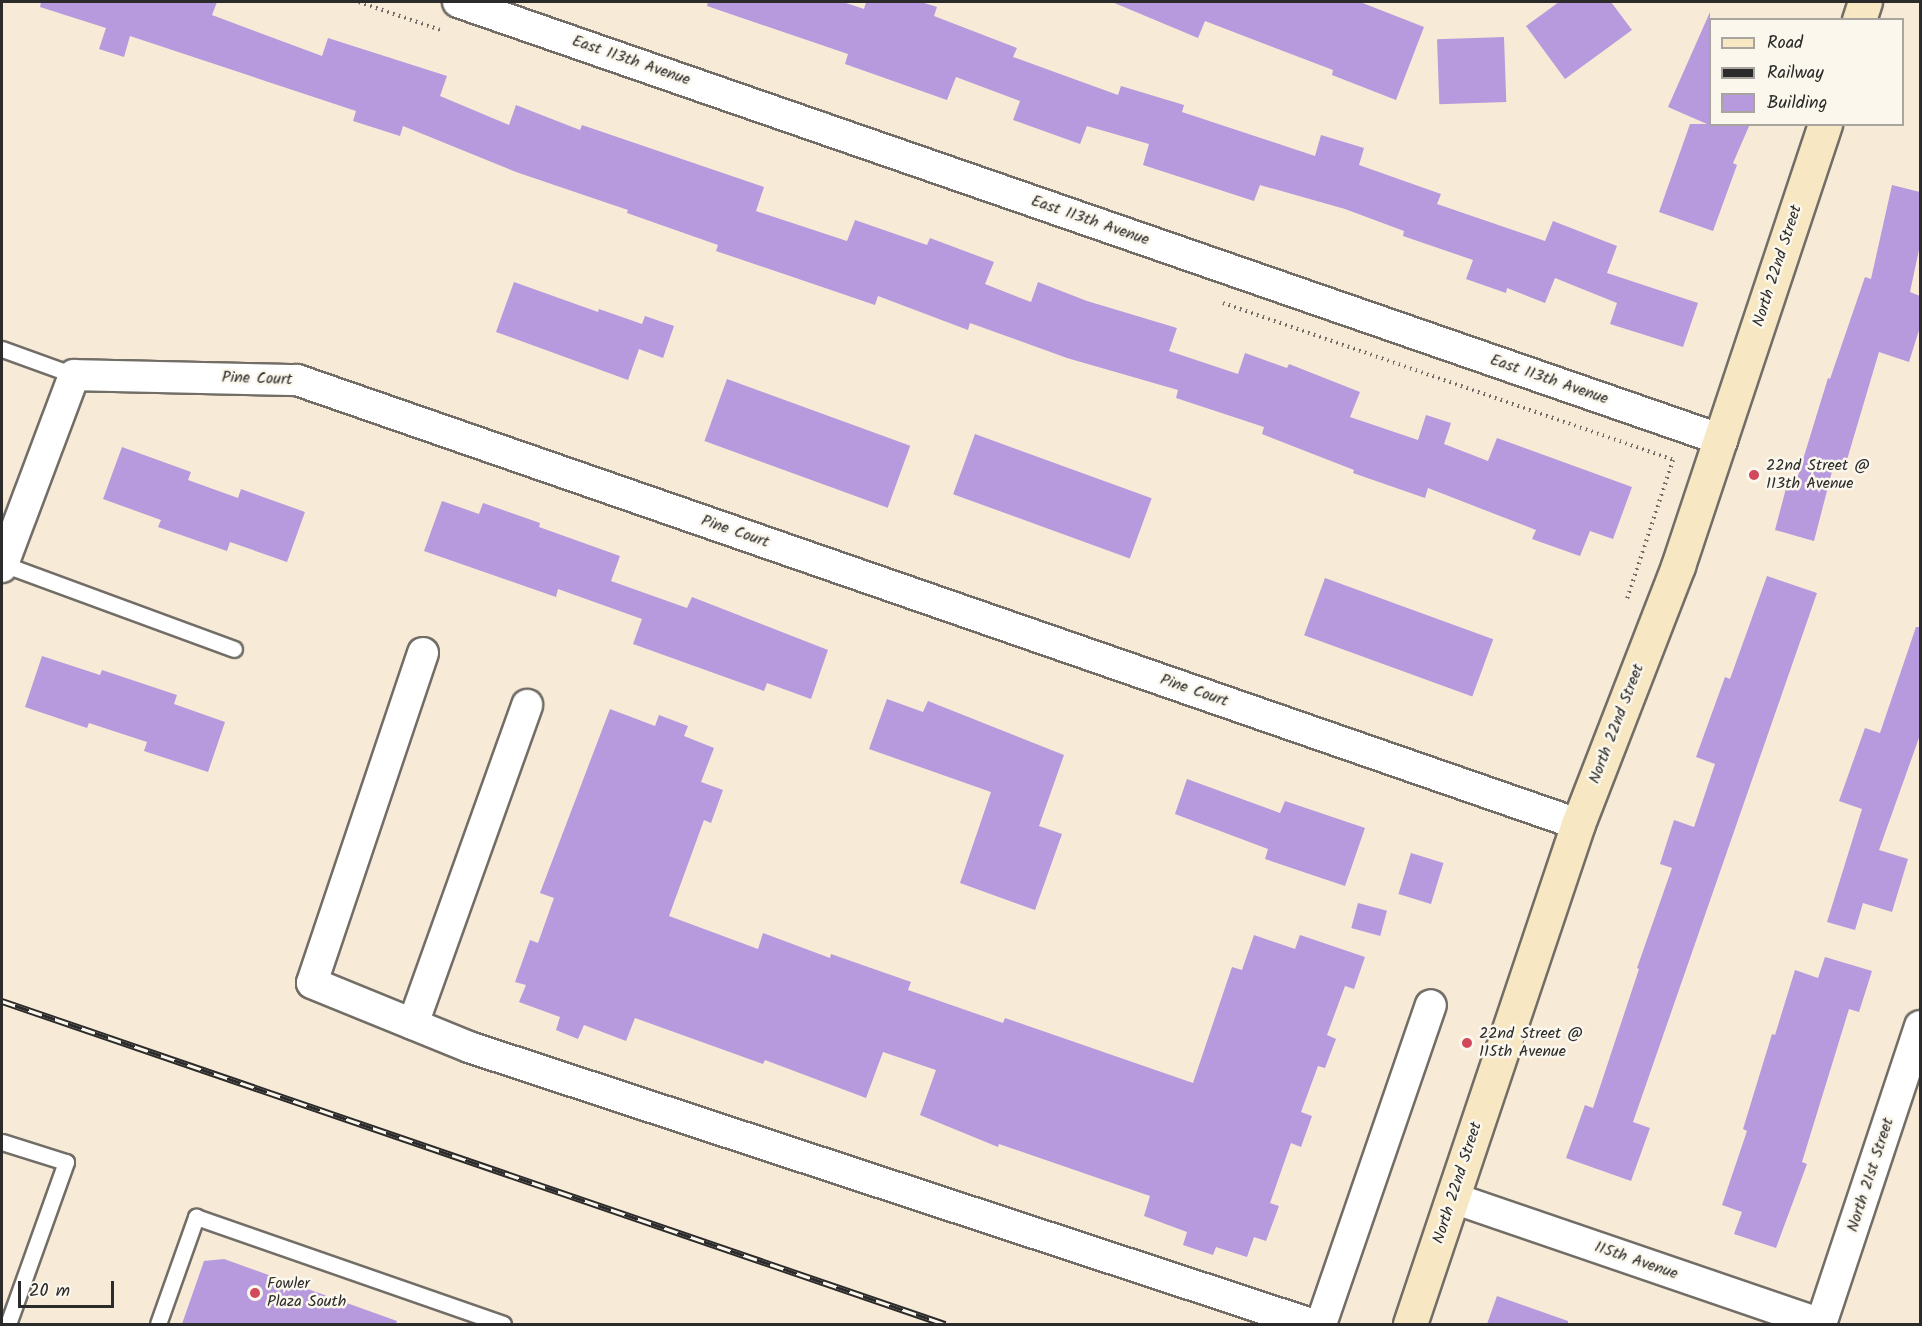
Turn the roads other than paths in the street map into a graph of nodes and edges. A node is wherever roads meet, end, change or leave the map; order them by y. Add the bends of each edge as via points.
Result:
1 (458, 2) edge
2 (1865, 2) edge
3 (1860, 18) edge
4 (1824, 126) edge
5 (2, 350) edge
6 (74, 375) junction
7 (1722, 440) junction
8 (2, 565) edge
9 (234, 649) dead end
10 (423, 653) dead end
11 (527, 705) dead end
12 (1578, 824) junction
13 (1431, 1005) dead end
14 (413, 1024) junction
15 (1920, 1026) edge
16 (2, 1142) edge
17 (1453, 1198) junction
18 (8, 1324) edge
19 (158, 1324) edge
20 (503, 1324) edge
21 (1311, 1324) edge
22 (1321, 1324) edge
23 (1410, 1324) edge
24 (1820, 1324) edge

1 - 7 street, East 113th Avenue
2 - 3 street
4 - 7 street, North 22nd Street
5 - 6 lane
6 - 8 street
6 - 12 street, Pine Court via 297,380
7 - 12 street, North 22nd Street via 1678,566
8 - 9 lane
10 - 14 street via 312,983
11 - 14 street
12 - 17 street, North 22nd Street
13 - 22 street
14 - 21 street via 525,1065
15 - 24 street, North 21st Street
16 - 18 lane via 66,1162
17 - 23 street, North 22nd Street
17 - 24 street, 115th Avenue
19 - 20 lane via 196,1217

